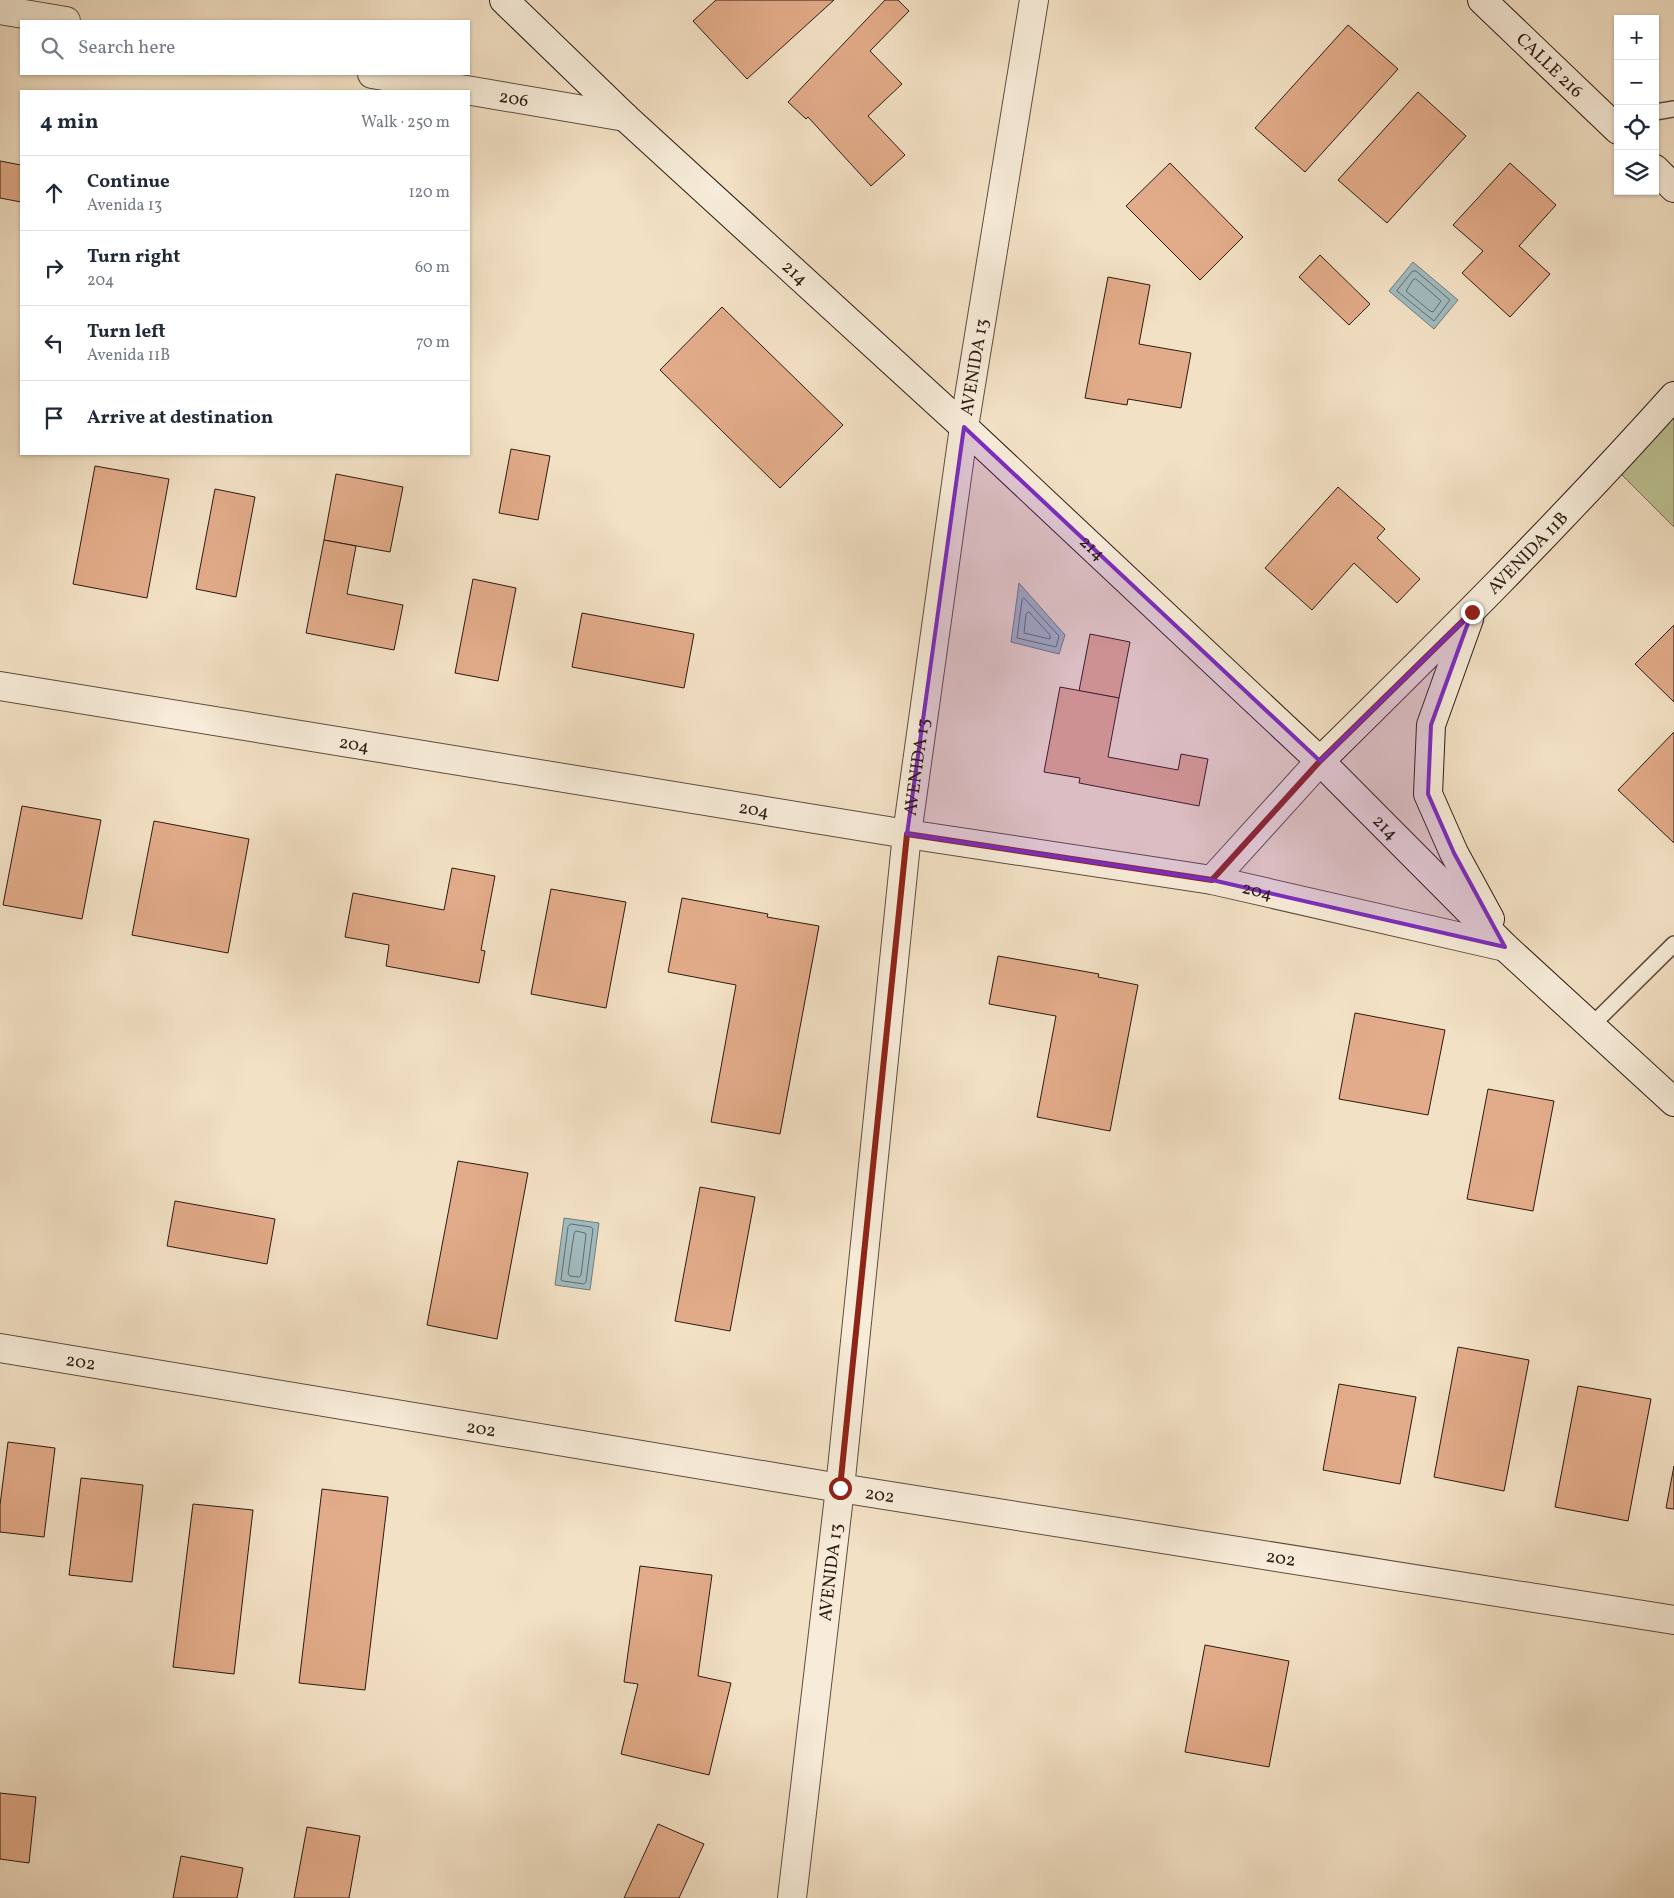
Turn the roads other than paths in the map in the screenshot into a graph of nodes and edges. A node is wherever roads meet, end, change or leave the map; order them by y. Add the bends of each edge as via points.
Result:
1 (504, 0) edge
2 (1034, 0) edge
3 (1482, 0) edge
4 (0, 10) edge
5 (60, 20) edge
6 (378, 75) edge
7 (466, 90) edge
8 (470, 91) edge
9 (1674, 109) edge
10 (1659, 111) edge
11 (625, 117) junction
12 (1614, 122) edge
13 (1659, 172) edge
14 (1674, 188) edge
15 (1674, 396) edge
16 (964, 427) junction
17 (1472, 612) junction
18 (0, 686) edge
19 (1320, 761) junction
20 (907, 834) junction
21 (1212, 880) junction
22 (1674, 944) edge
23 (1505, 947) junction
24 (1591, 1026) junction
25 (1674, 1102) edge
26 (0, 1348) edge
27 (840, 1488) junction
28 (1674, 1620) edge
29 (792, 1898) edge

1 - 11 street, 214
2 - 16 street, AVENIDA 13
3 - 12 street, CALLE 216
4 - 5 street
6 - 7 street, 206
8 - 11 street, 206
9 - 10 lane
11 - 16 street, 214
13 - 14 street
15 - 17 street, AVENIDA 11B
16 - 19 street, 214
16 - 20 street, AVENIDA 13
17 - 19 street, AVENIDA 11B
17 - 23 street via 1431,725 1428,794 1454,853
18 - 20 street, 204
19 - 21 street, AVENIDA 11B
19 - 23 street, 214
20 - 21 street, 204
20 - 27 street, AVENIDA 13
21 - 23 street, 204
22 - 24 lane
23 - 24 street, 214
24 - 25 street, 214
26 - 27 street, 202
27 - 28 street, 202
27 - 29 street, AVENIDA 13

